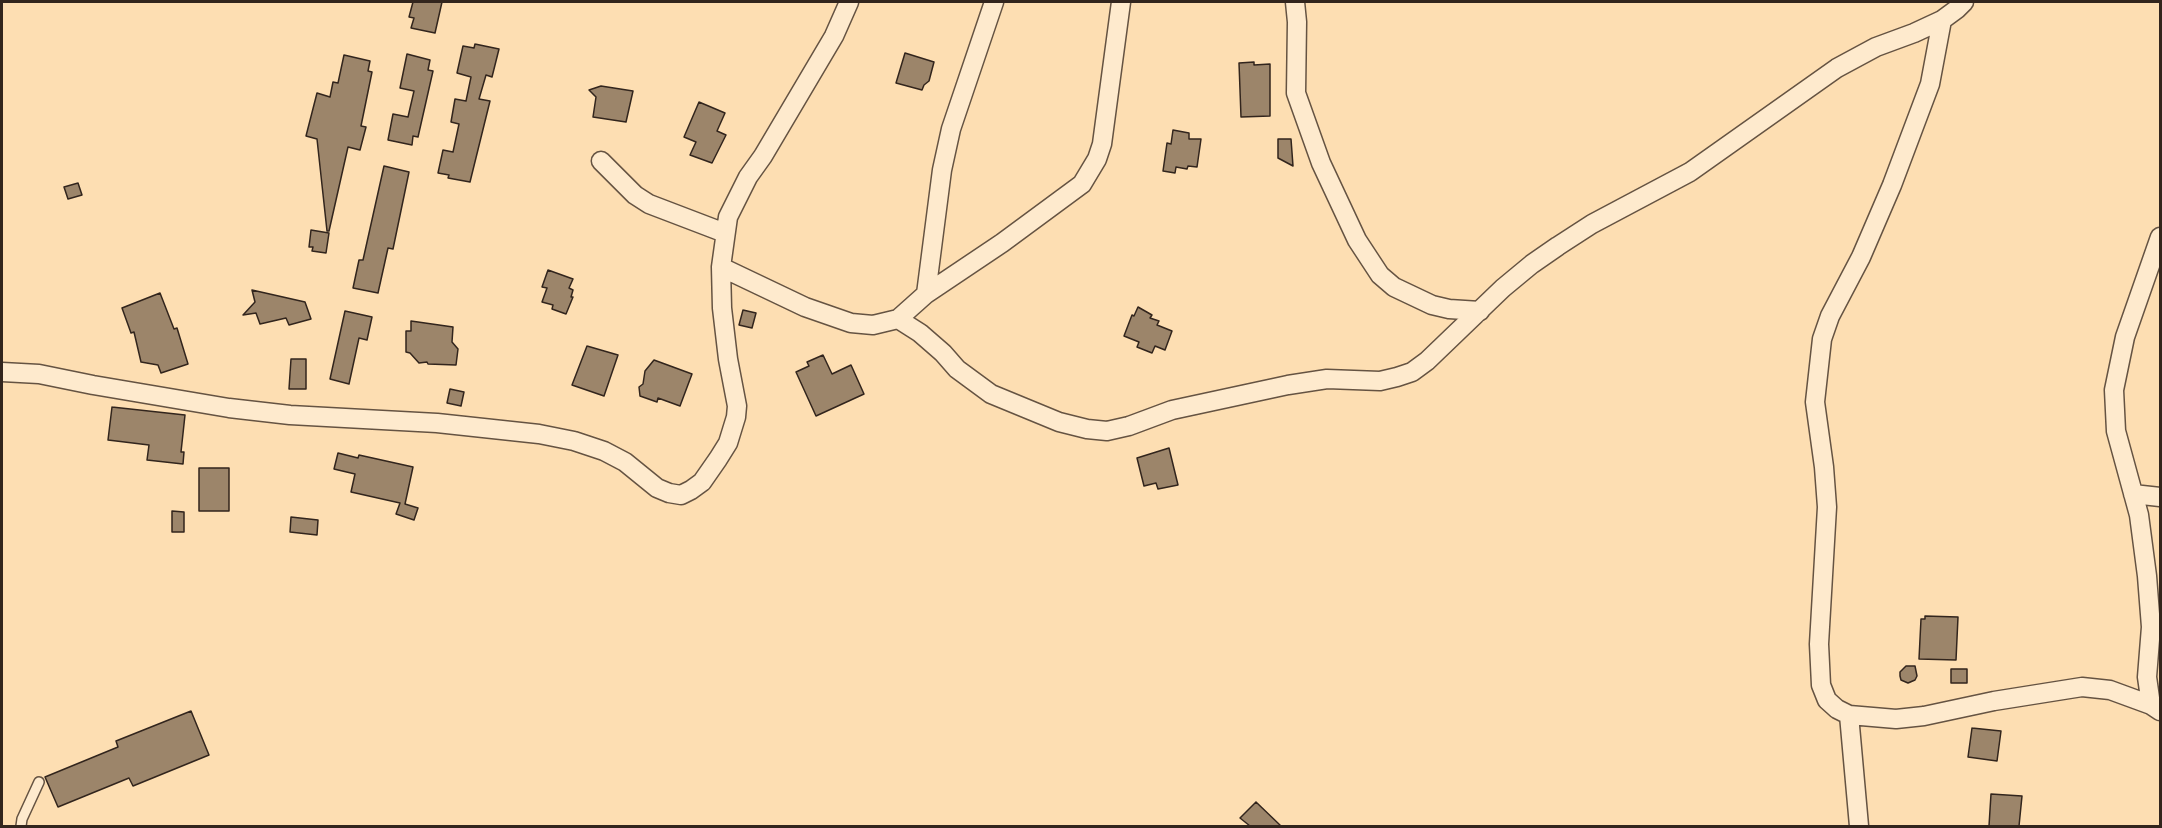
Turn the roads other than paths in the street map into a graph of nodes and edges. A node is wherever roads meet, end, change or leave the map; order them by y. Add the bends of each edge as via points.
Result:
1 (849, 2) edge
2 (994, 2) edge
3 (1120, 2) edge
4 (1295, 2) edge
5 (1964, 2) edge
6 (1942, 20) junction
7 (601, 161) dead end
8 (725, 233) junction
9 (2160, 237) edge
10 (721, 267) junction
11 (926, 294) junction
12 (1480, 311) junction
13 (898, 319) junction
14 (2, 372) edge
15 (2133, 494) junction
16 (2160, 497) edge
17 (2156, 708) edge
18 (1849, 715) junction
19 (39, 782) dead end
20 (21, 826) edge
21 (1858, 826) edge

1 - 8 street via 834,36 748,177
2 - 11 street via 951,129
3 - 11 street via 1102,144 1082,184
4 - 12 street via 1296,93 1321,163 1357,240 1380,275 1394,287 1432,305
5 - 6 street
6 - 12 street via 1837,68 1690,172 1558,246
6 - 18 street via 1930,84 1861,257 1830,316 1817,374 1815,402 1827,507 1821,685 1827,699
7 - 8 street via 649,204
8 - 10 street
9 - 15 street via 2125,337 2114,390 2116,431
10 - 13 street via 805,307 851,323 873,325
10 - 14 street via 724,337 737,406 734,428 702,482 681,495 657,488 625,462 604,451 538,434 437,423 290,416 39,374
11 - 13 street
12 - 13 street via 1427,361 1397,377 1380,381 1327,379 1288,385 1172,410 1107,431 1059,422 991,394
15 - 16 street
15 - 17 street via 2148,576 2148,677
17 - 18 street via 2110,690 2082,687 1994,700 1924,716 1896,719
18 - 21 street
19 - 20 lane

